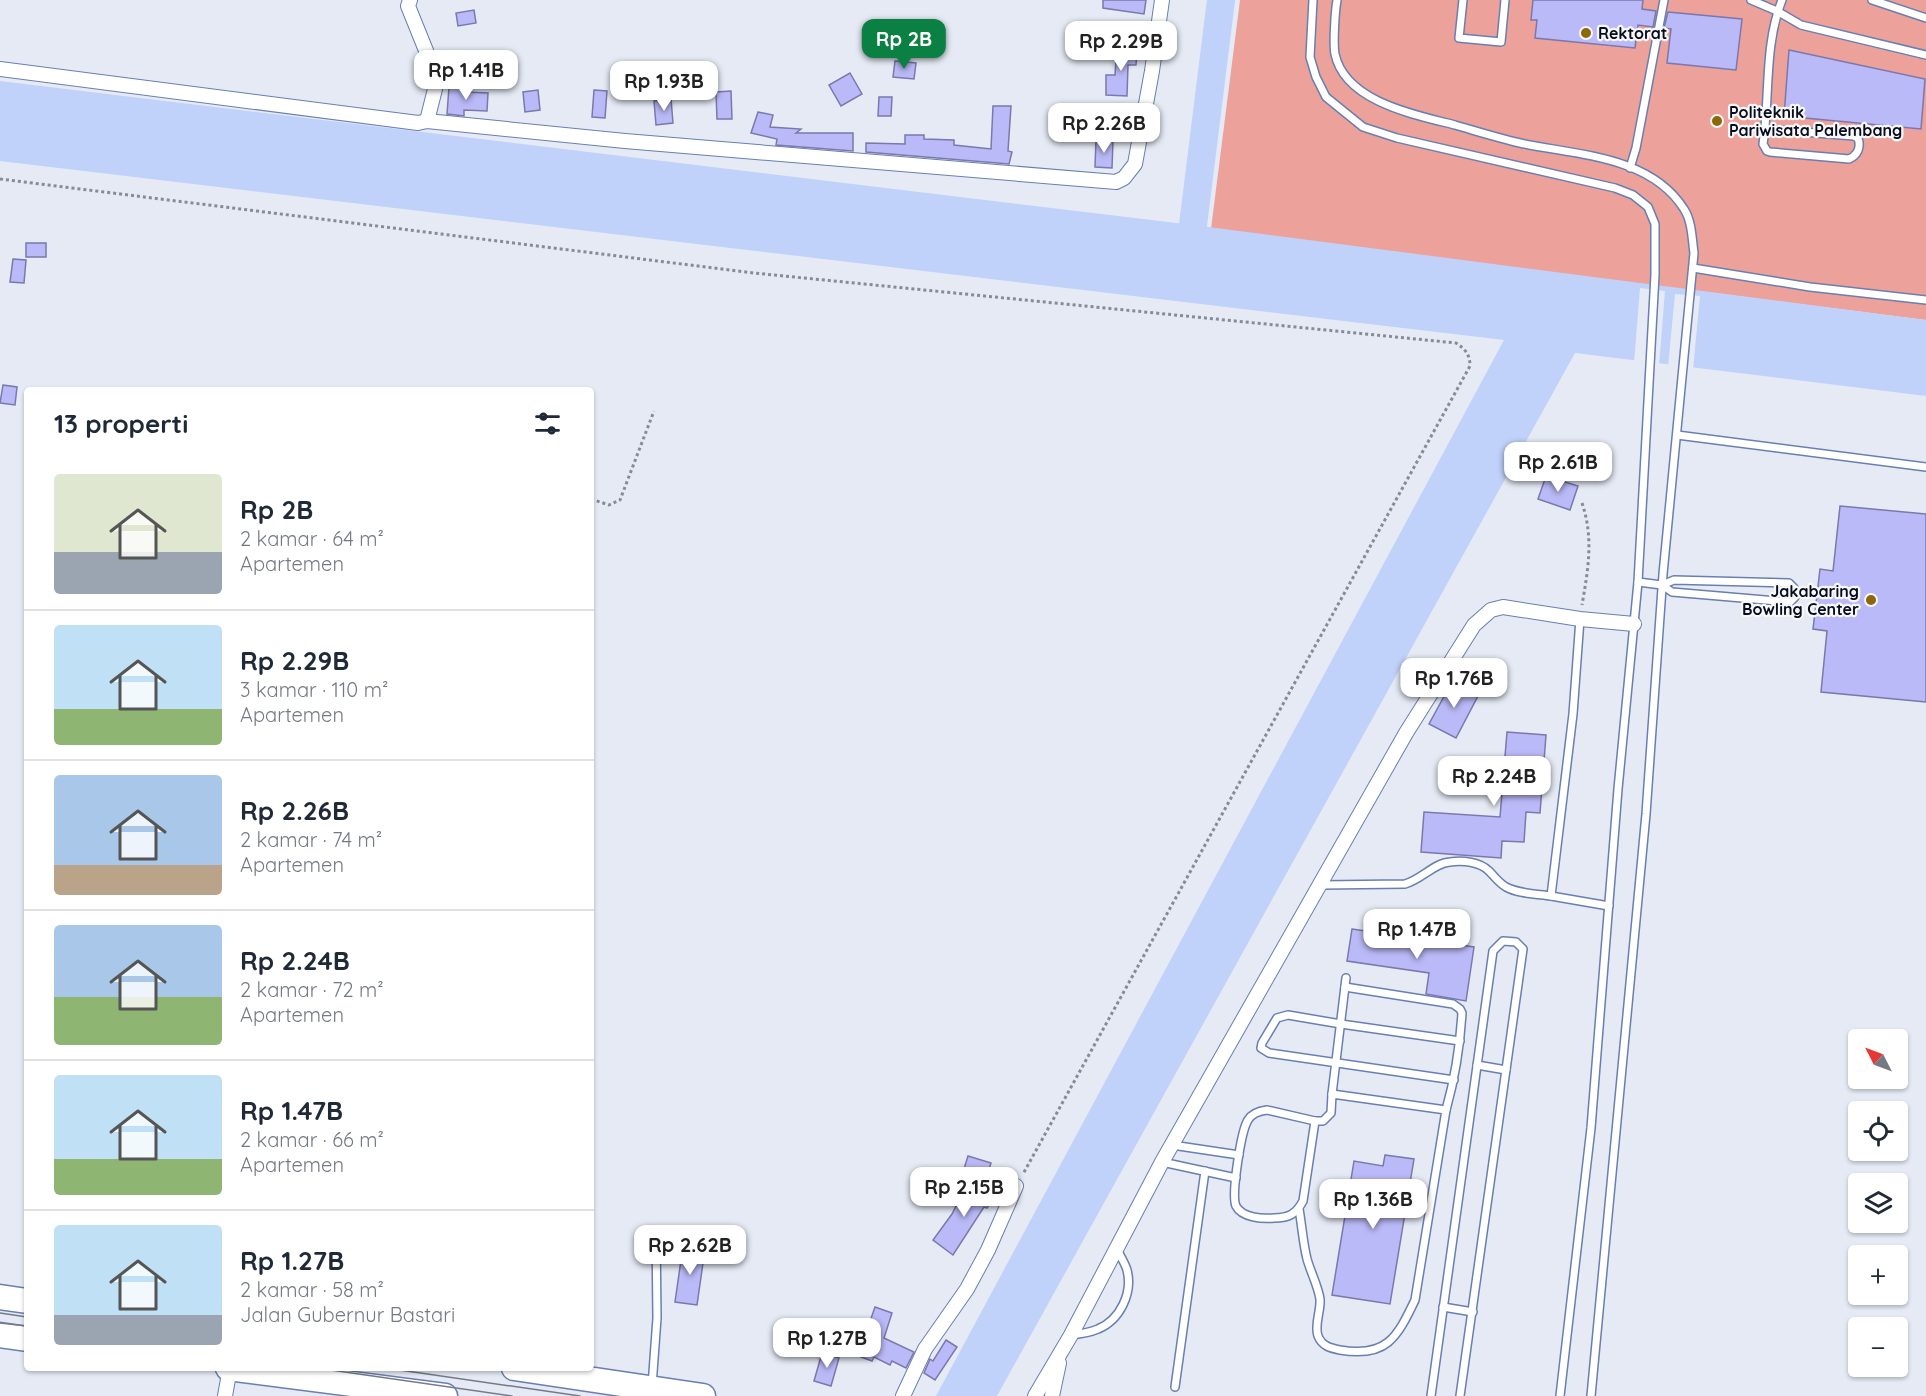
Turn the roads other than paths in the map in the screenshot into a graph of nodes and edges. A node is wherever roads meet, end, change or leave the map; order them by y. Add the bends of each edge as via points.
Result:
1 (411, 0) edge
2 (1162, 0) edge
3 (1313, 0) edge
4 (1336, 0) edge
5 (1463, 0) edge
6 (1505, 0) edge
7 (1664, 0) edge
8 (1751, 0) edge
9 (1782, 0) edge
10 (1872, 0) edge
11 (1886, 3) edge
12 (1777, 11) junction
13 (1926, 18) edge
14 (1926, 55) edge
15 (0, 69) edge
16 (427, 121) junction
17 (1766, 129) junction
18 (1630, 168) junction
19 (1693, 268) junction
20 (1926, 300) edge
21 (1677, 435) junction
22 (1926, 466) edge
23 (1638, 582) junction
24 (1662, 585) junction
25 (1580, 619) junction
26 (1634, 624) junction
27 (1321, 885) junction
28 (1551, 896) junction
29 (1609, 906) junction
30 (1341, 1024) junction
31 (1460, 1041) junction
32 (1336, 1064) junction
33 (1476, 1065) junction
34 (1506, 1070) junction
35 (1454, 1080) junction
36 (1332, 1094) junction
37 (1446, 1110) junction
38 (1315, 1121) junction
39 (1172, 1145) junction
40 (1239, 1155) junction
41 (1162, 1162) junction
42 (1205, 1171) junction
43 (1236, 1178) junction
44 (1016, 1186) road end
45 (1299, 1209) junction
46 (656, 1233) dead end
47 (1117, 1249) junction
48 (0, 1297) edge
49 (24, 1301) edge
50 (1443, 1307) junction
51 (1473, 1312) junction
52 (0, 1335) edge
53 (1071, 1335) junction
54 (24, 1339) edge
55 (1062, 1349) junction
56 (229, 1371) edge
57 (252, 1371) edge
58 (535, 1371) edge
59 (1175, 1387) dead end
60 (651, 1388) junction
61 (225, 1396) edge
62 (445, 1396) edge
63 (703, 1396) edge
64 (903, 1396) edge
65 (1035, 1396) edge
66 (1052, 1396) edge
67 (1431, 1396) edge
68 (1460, 1396) edge
69 (1560, 1396) edge
70 (1591, 1396) edge

1 - 16 street via 408,6 431,63 435,89
2 - 16 street via 1135,164 1116,182
3 - 23 lane via 1310,57 1316,77 1326,97 1363,127 1615,188 1648,207 1654,224 1655,275
4 - 18 lane via 1335,55 1343,72 1359,90 1379,102 1520,143 1613,160
5 - 6 lane via 1459,38 1501,42
7 - 18 lane
8 - 12 lane
9 - 12 lane
10 - 11 lane
11 - 13 lane
12 - 14 lane via 1801,25
12 - 17 lane
15 - 16 street via 418,123
17 - 17 lane via 1763,144 1770,152 1849,159 1859,146 1854,136
18 - 19 lane via 1668,190 1685,210 1691,226
19 - 20 lane
19 - 21 lane
21 - 22 lane
21 - 24 lane
23 - 24 lane
23 - 26 lane
24 - 24 lane via 1674,580 1789,583 1795,597 1790,602 1672,592
24 - 70 lane via 1646,814
25 - 26 street
25 - 27 street via 1503,607 1491,610 1474,625 1406,733
25 - 28 lane
26 - 29 lane
27 - 28 lane via 1405,884 1441,864 1461,862 1479,864 1515,891
27 - 39 street
28 - 29 lane
29 - 69 lane via 1591,1128
30 - 31 lane
30 - 31 lane via 1346,982 1457,1006 1462,1013
30 - 32 lane
30 - 32 lane via 1282,1016 1273,1023 1261,1048 1269,1053
31 - 35 lane
32 - 35 lane
32 - 36 lane
33 - 34 lane
33 - 34 lane via 1493,951 1503,942 1516,942 1523,949
33 - 50 lane
34 - 51 lane
35 - 37 lane
36 - 37 lane
36 - 38 lane via 1331,1113 1323,1121
37 - 45 lane via 1415,1300 1405,1322 1386,1344 1360,1353 1330,1348 1319,1338 1319,1297 1307,1259
38 - 40 lane via 1267,1110 1254,1114 1243,1130
38 - 45 lane
39 - 40 lane
39 - 41 street
40 - 43 lane
41 - 42 lane
41 - 47 street
42 - 43 lane
42 - 59 lane
43 - 45 lane via 1236,1207 1241,1212 1262,1219 1286,1218
44 - 64 street via 988,1250 967,1289 925,1349
46 - 60 lane via 657,1318
47 - 53 street
47 - 53 lane via 1127,1270 1126,1300 1116,1316 1101,1328
48 - 49 highway
50 - 51 lane
50 - 67 lane
51 - 68 lane
52 - 54 highway
53 - 55 street
55 - 65 street
55 - 66 street
56 - 61 street
57 - 62 highway
58 - 60 highway
60 - 63 highway

